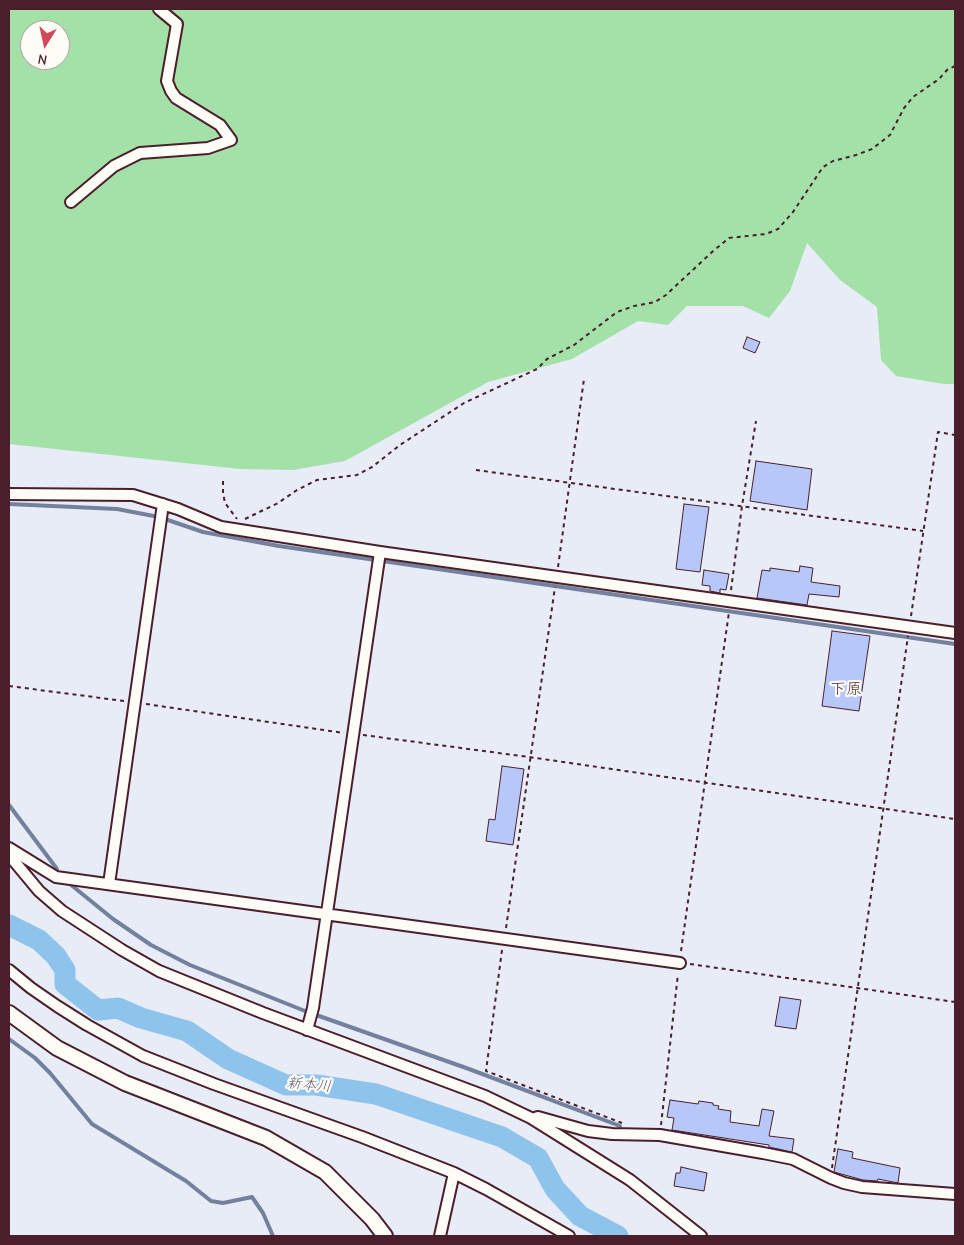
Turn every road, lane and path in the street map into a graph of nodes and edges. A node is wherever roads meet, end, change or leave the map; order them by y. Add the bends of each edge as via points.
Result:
1 (159, 9) edge
2 (955, 66) edge
3 (70, 202) dead end
4 (584, 379) dead end
5 (756, 420) dead end
6 (955, 435) edge
7 (476, 470) dead end
8 (223, 481) dead end
9 (569, 484) junction
10 (9, 494) edge
11 (163, 504) junction
12 (742, 506) junction
13 (923, 532) junction
14 (380, 552) junction
15 (556, 577) junction
16 (730, 601) junction
17 (909, 626) junction
18 (955, 633) edge
19 (9, 686) edge
20 (135, 703) junction
21 (353, 734) junction
22 (529, 757) junction
23 (705, 783) junction
24 (884, 809) junction
25 (955, 818) edge
26 (9, 848) edge
27 (9, 855) edge
28 (109, 884) junction
29 (327, 915) junction
30 (504, 939) junction
31 (680, 963) junction
32 (9, 970) edge
33 (858, 989) junction
34 (955, 1002) edge
35 (9, 1013) edge
36 (307, 1030) junction
37 (532, 1118) junction
38 (629, 1134) junction
39 (660, 1135) junction
40 (454, 1173) junction
41 (831, 1178) junction
42 (955, 1194) edge
43 (384, 1236) edge
44 (440, 1236) edge
45 (569, 1236) edge
46 (701, 1236) edge

1 - 3 street via 177,24 167,81 171,91 176,98 220,126 231,140 208,148 140,153 114,166
2 - 8 path via 913,97 890,135 872,149 824,167 778,229 766,234 729,238 666,295 655,302 617,312 574,345 537,368 464,403 372,467 357,475 317,480 240,522 225,503
4 - 9 path
5 - 12 path
6 - 13 path via 938,432
7 - 9 path
9 - 12 path
9 - 15 path
10 - 11 street via 134,495
11 - 14 street via 222,527
11 - 20 street
12 - 13 path
12 - 16 path
13 - 17 path
14 - 15 street
14 - 21 street
15 - 16 street
15 - 22 path
16 - 17 street
16 - 23 path
17 - 18 street
17 - 24 path
19 - 20 path
20 - 21 path
20 - 28 street
21 - 22 path
21 - 29 street
22 - 23 path
22 - 30 path
23 - 24 path
23 - 31 path
24 - 25 path
24 - 33 path
26 - 28 street via 56,877
27 - 36 street via 39,891 62,911 122,950 202,990
28 - 29 street
29 - 30 street
29 - 36 street
30 - 31 street
30 - 38 path via 486,1071 620,1122 627,1127
31 - 33 path
31 - 39 path
32 - 40 street via 64,1011 143,1056
33 - 34 path
33 - 41 path
35 - 43 street via 57,1048 125,1083 266,1138 325,1172 372,1219
36 - 37 street via 486,1096
37 - 38 street via 588,1131
37 - 46 street via 630,1180
38 - 39 street
39 - 41 street via 793,1159
40 - 44 street
40 - 45 street
41 - 42 street via 862,1187

